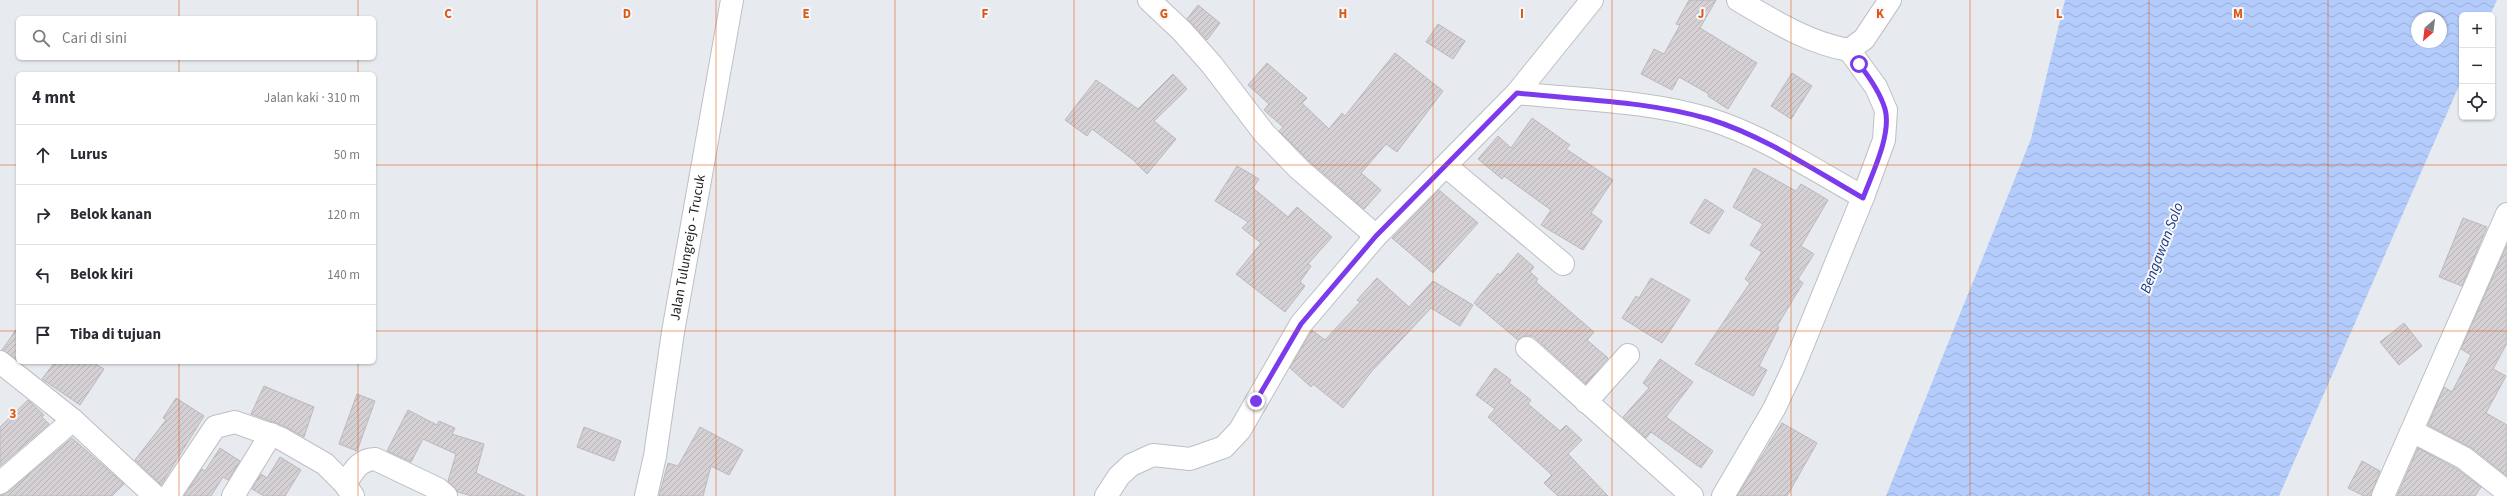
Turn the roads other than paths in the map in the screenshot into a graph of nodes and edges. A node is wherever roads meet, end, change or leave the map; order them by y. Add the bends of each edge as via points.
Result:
1 (732, 0) edge
2 (1148, 0) edge
3 (1592, 0) edge
4 (1738, 0) edge
5 (1890, 0) edge
6 (1849, 50) junction
7 (1517, 93) junction
8 (1446, 166) junction
9 (1863, 198) junction
10 (2507, 214) edge
11 (1376, 236) junction
12 (1563, 264) dead end
13 (1527, 348) dead end
14 (1628, 355) dead end
15 (0, 362) edge
16 (1586, 402) junction
17 (73, 420) junction
18 (2412, 431) junction
19 (272, 434) junction
20 (0, 484) edge
21 (349, 490) edge
22 (2507, 492) edge
23 (156, 496) edge
24 (169, 496) edge
25 (233, 496) edge
26 (446, 496) edge
27 (646, 496) edge
28 (1106, 496) edge
29 (1692, 496) edge
30 (1723, 496) edge
31 (2383, 496) edge

1 - 27 street, Jalan Tulungrejo - Trucuk via 673,332 655,456
2 - 11 street via 1182,31 1212,64 1264,133 1299,169
3 - 7 street
4 - 6 street via 1807,38 1829,47
5 - 6 street via 1864,39
6 - 9 street via 1876,87 1886,110 1884,140
7 - 8 street
7 - 9 street via 1648,105 1709,119 1754,137
8 - 11 street
8 - 12 street
9 - 30 street via 1774,409
10 - 18 street
11 - 28 street via 1301,324 1240,430 1224,447 1190,459 1153,455 1131,466 1119,476
13 - 16 street
14 - 16 street
15 - 17 street
16 - 29 street
17 - 20 street
17 - 23 street
18 - 22 street via 2464,458
18 - 31 street
19 - 21 street via 325,464
19 - 24 street via 235,422 215,427
19 - 25 street
21 - 26 street via 358,464 375,459 438,489

